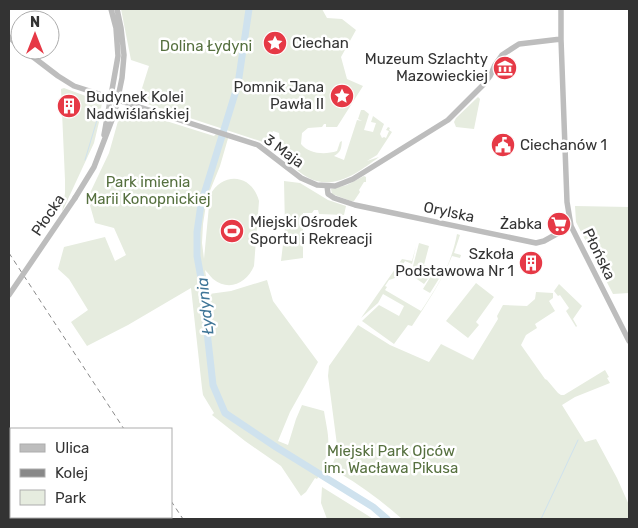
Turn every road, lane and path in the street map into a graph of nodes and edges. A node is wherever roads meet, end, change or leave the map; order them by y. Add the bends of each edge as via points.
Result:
1 (111, 9) edge
2 (117, 9) edge
3 (561, 9) edge
4 (561, 39) junction
5 (37, 60) edge
6 (111, 98) junction
7 (118, 100) junction
8 (102, 146) junction
9 (327, 186) junction
10 (571, 226) junction
11 (9, 295) edge
12 (629, 342) edge

1 - 6 street, Płocka via 118,56
2 - 7 street, Płocka via 124,56
3 - 4 street, Płońska
4 - 9 street via 520,44 502,55 477,92 448,120 353,178
4 - 10 street, Płońska via 567,202
5 - 6 street, 3 Maja via 74,86
6 - 7 street, 3 Maja
6 - 8 street, Płocka
7 - 8 street, Płocka via 113,122
7 - 9 street, 3 Maja via 258,145 302,178
8 - 11 street, Płocka, bridge via 94,167 75,198
9 - 10 street, Orylska via 328,194 355,205 536,242
10 - 12 street, Płońska

